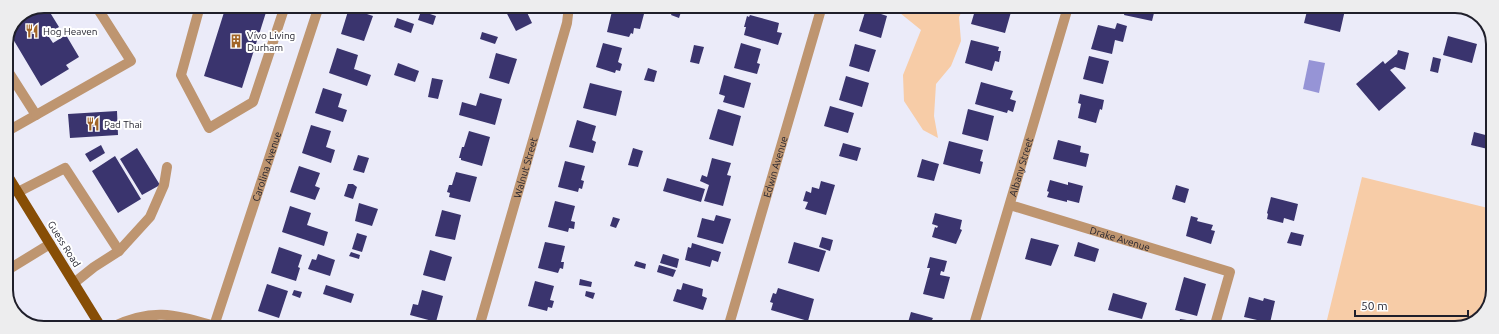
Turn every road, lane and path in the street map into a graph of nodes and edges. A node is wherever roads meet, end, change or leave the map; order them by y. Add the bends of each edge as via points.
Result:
1 (100, 13) edge
2 (198, 13) edge
3 (283, 13) edge
4 (317, 13) edge
5 (568, 13) edge
6 (820, 13) edge
7 (1066, 13) edge
8 (13, 79) edge
9 (36, 115) junction
10 (13, 128) edge
11 (167, 167) dead end
12 (13, 184) edge
13 (18, 192) junction
14 (1010, 205) junction
15 (50, 244) junction
16 (119, 251) junction
17 (13, 267) edge
18 (74, 283) junction
19 (97, 321) edge
20 (126, 321) edge
21 (196, 321) edge
22 (218, 321) edge
23 (480, 321) edge
24 (730, 321) edge
25 (975, 321) edge
26 (1216, 321) edge

1 - 9 street via 131,61
2 - 3 street via 181,75 209,128 253,102
4 - 22 street, Carolina Avenue
5 - 23 street, Walnut Street
6 - 24 street, Edwin Avenue
7 - 14 street, Albany Street
8 - 9 street
9 - 10 street
11 - 16 street via 164,185 150,217
12 - 13 main road, Guess Road
13 - 15 main road, Guess Road
13 - 16 street via 65,168
14 - 25 street, Albany Street
14 - 26 street, Drake Avenue via 1230,272
15 - 17 street
15 - 18 main road, Guess Road
16 - 18 street
18 - 19 main road, Guess Road
20 - 21 street via 151,314 180,316

